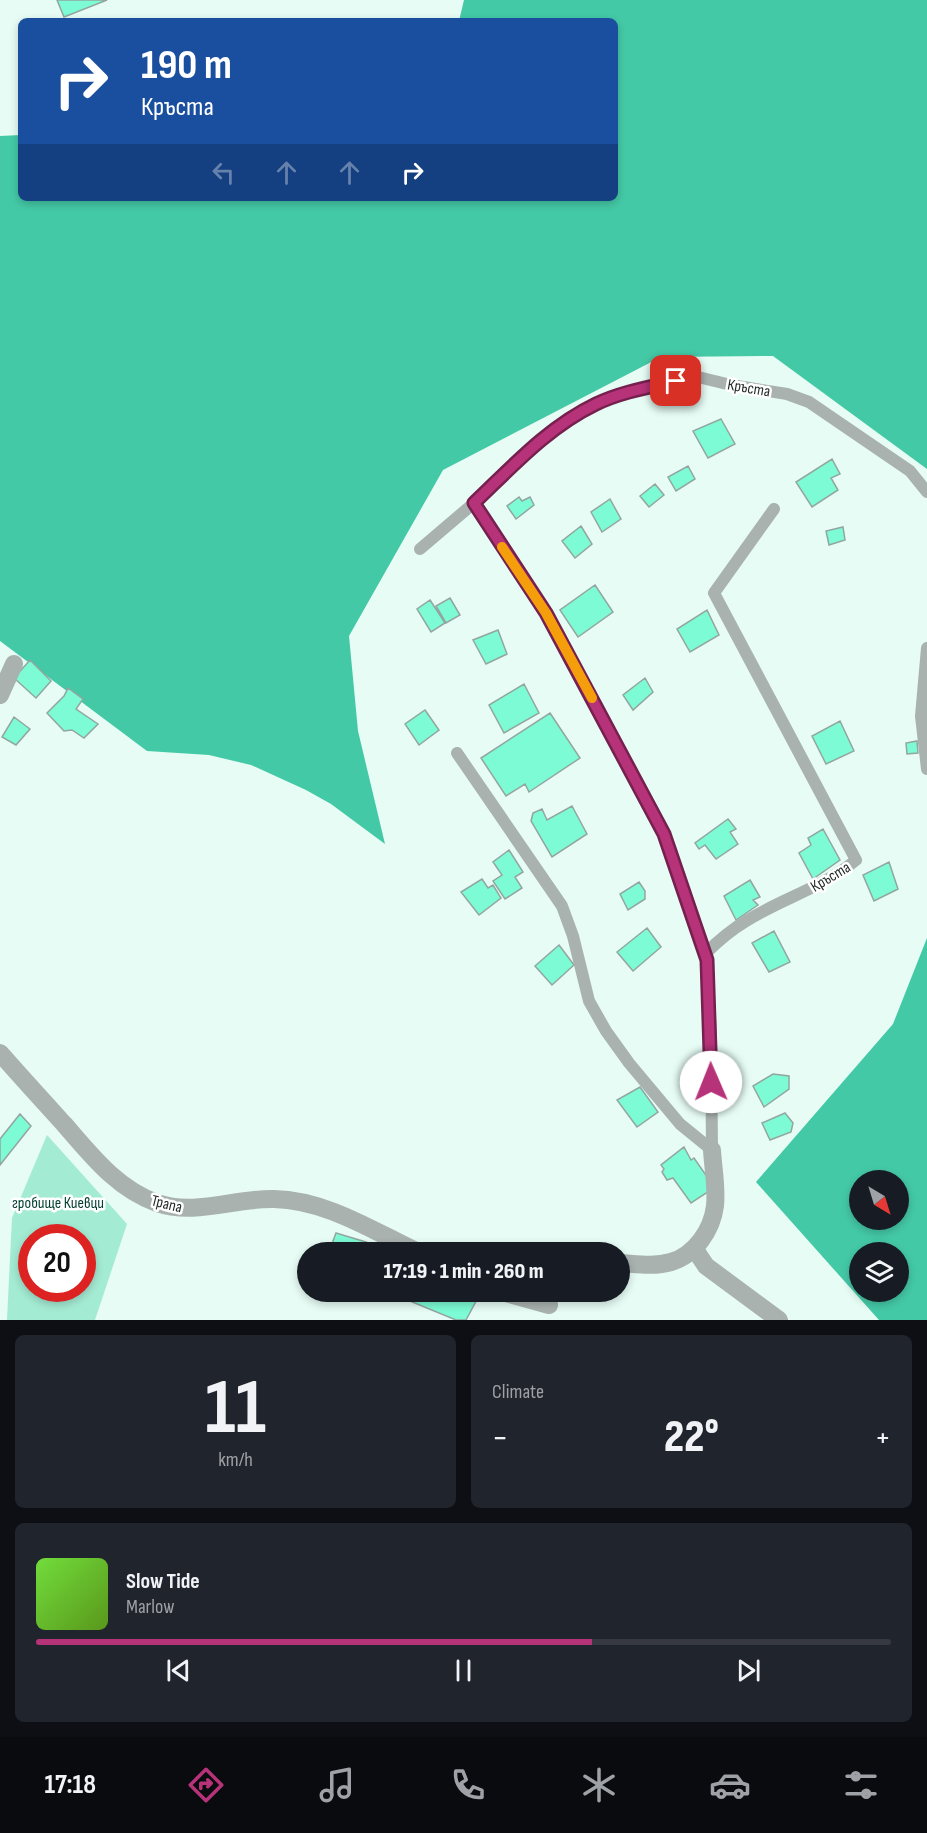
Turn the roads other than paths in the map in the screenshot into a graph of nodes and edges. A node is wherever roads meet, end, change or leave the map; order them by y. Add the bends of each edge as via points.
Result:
1 (927, 492) edge
2 (474, 503) junction
3 (774, 509) dead end
4 (420, 549) dead end
5 (927, 648) edge
6 (14, 664) dead end
7 (0, 695) edge
8 (457, 753) dead end
9 (927, 769) edge
10 (706, 953) junction
11 (0, 1053) edge
12 (712, 1150) junction
13 (397, 1242) edge
14 (694, 1248) junction
15 (630, 1264) edge
16 (779, 1320) edge

1 - 2 lane, Кръста via 910,471 809,402 694,376 596,404 549,432
2 - 4 lane, Кръста
2 - 10 lane via 546,613 654,813
3 - 10 lane, Кръста via 714,593 856,860 728,932
5 - 9 lane via 921,716
6 - 7 street
8 - 12 lane via 562,906 589,1000 606,1031 680,1124
10 - 12 lane
11 - 13 street, Трапа via 99,1163 137,1194 173,1208 188,1209 252,1200 298,1201 316,1205
12 - 14 street via 715,1205 710,1227
14 - 15 street via 672,1261
14 - 16 street via 706,1266

